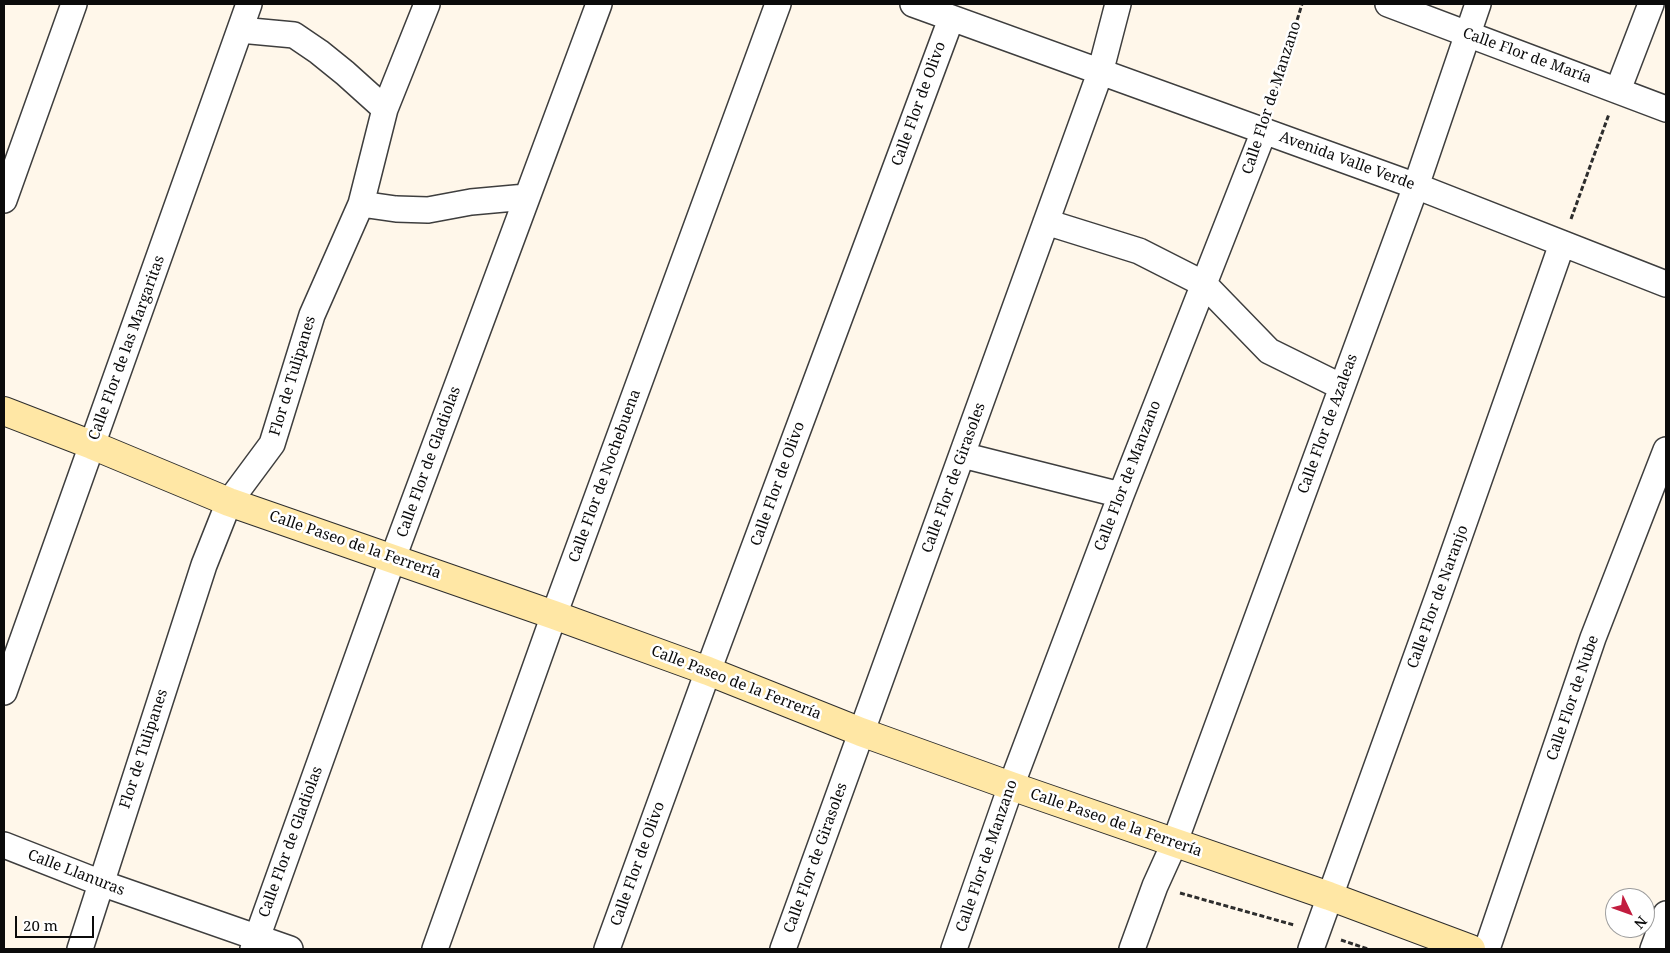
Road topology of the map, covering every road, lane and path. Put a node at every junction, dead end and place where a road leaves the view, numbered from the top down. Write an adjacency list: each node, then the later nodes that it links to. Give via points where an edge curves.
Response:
1 (74, 4): 22 (street)
2 (249, 4): 13 (street, Calle Flor de las Margaritas)
3 (427, 4): 17 (street, Flor de Tulipanes)
4 (599, 4): 21 (street, Calle Flor de Gladiolas)
5 (778, 4): 36 (street, Calle Flor de Nochebuena)
6 (913, 4): 12 (street, Avenida Valle Verde)
7 (1118, 4): 15 (street, Calle Flor de Girasoles)
8 (1302, 4): 19 (path, Calle Flor de Manzano)
9 (1388, 4): 14 (street, Calle Flor de María)
10 (1478, 4): 14 (street, Calle Flor de Azaleas)
11 (1651, 4): 16 (street)
12 (951, 19): 15 (street, Avenida Valle Verde); 37 (street, Calle Flor de Olivo)
13 (240, 30): 17 (street, via 294,35 320,52); 30 (street, Calle Flor de las Margaritas)
14 (1468, 34): 16 (street, Calle Flor de María); 20 (street, Calle Flor de Azaleas)
15 (1100, 73): 19 (street, Avenida Valle Verde); 24 (street, Calle Flor de Girasoles)
16 (1618, 90): 18 (street, Calle Flor de María); 25 (path)
17 (385, 109): 23 (street, Flor de Tulipanes)
18 (1666, 109)
19 (1264, 131): 20 (street, Avenida Valle Verde); 26 (street, Calle Flor de Manzano)
20 (1416, 186): 25 (street, Avenida Valle Verde); 28 (street, Calle Flor de Azaleas)
21 (526, 197): 23 (street, via 428,210); 35 (street, Calle Flor de Gladiolas)
22 (4, 200)
23 (361, 204): 34 (street, Flor de Tulipanes, via 312,315 272,444)
24 (1046, 222): 26 (street, via 1139,251); 32 (street, Calle Flor de Girasoles)
25 (1562, 244): 27 (street, Avenida Valle Verde); 45 (street, Calle Flor de Naranjo)
26 (1204, 284): 28 (street, via 1269,351); 33 (street, Calle Flor de Manzano)
27 (1666, 284)
28 (1342, 387): 41 (street, Calle Flor de Azaleas)
29 (4, 411): 30 (street, Calle Paseo de la Ferrería)
30 (92, 445): 34 (street, Calle Paseo de la Ferrería); 38 (street, Calle Flor de las Margaritas)
31 (1666, 450): 58 (street, Calle Flor de Nube, via 1593,638)
32 (962, 455): 33 (street); 39 (street, Calle Flor de Girasoles)
33 (1121, 495): 40 (street, Calle Flor de Manzano)
34 (229, 502): 35 (street, Calle Paseo de la Ferrería); 43 (street, Flor de Tulipanes, via 204,565)
35 (393, 558): 36 (street, Calle Paseo de la Ferrería); 48 (street, Calle Flor de Gladiolas)
36 (554, 615): 37 (street, Calle Paseo de la Ferrería); 51 (street, Calle Flor de Nochebuena)
37 (708, 671): 39 (street, Calle Paseo de la Ferrería); 52 (street, Calle Flor de Olivo)
38 (4, 692)
39 (861, 732): 40 (street, Calle Paseo de la Ferrería); 53 (street, Calle Flor de Girasoles)
40 (1011, 786): 41 (street, Calle Paseo de la Ferrería); 54 (street, Calle Flor de Manzano)
41 (1174, 844): 44 (street, Calle Flor de Azaleas); 45 (street, Calle Paseo de la Ferrería)
42 (4, 845): 43 (street, Calle Llanuras)
43 (101, 883): 48 (street, Calle Llanuras); 49 (street, Flor de Tulipanes)
44 (1155, 886): 47 (path); 55 (street, Calle Flor de Azaleas)
45 (1330, 896): 47 (street, Calle Flor de Naranjo); 57 (street, Calle Paseo de la Ferrería)
46 (1666, 914): 59 (street)
47 (1315, 940): 56 (path)
48 (255, 944): 50 (street, Calle Llanuras)
49 (80, 949)
50 (290, 949)
51 (435, 949)
52 (607, 949)
53 (783, 949)
54 (954, 949)
55 (1132, 949)
56 (1368, 949)
57 (1471, 949)
58 (1487, 949)
59 (1653, 949)

